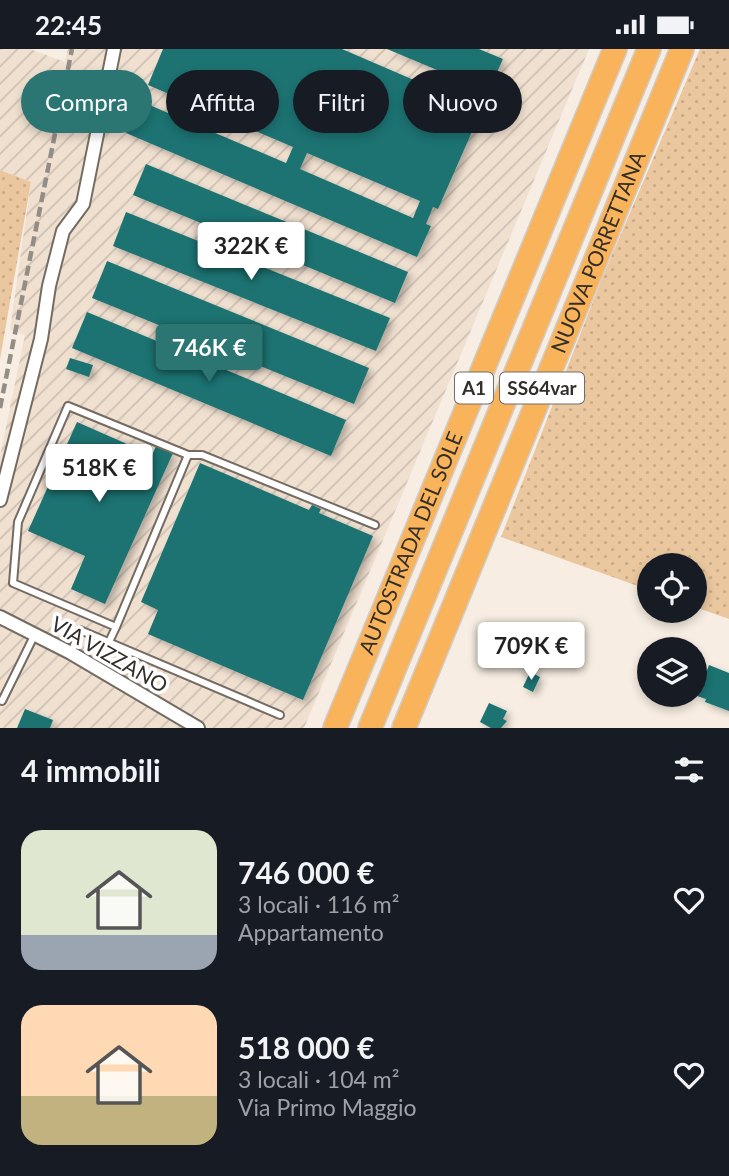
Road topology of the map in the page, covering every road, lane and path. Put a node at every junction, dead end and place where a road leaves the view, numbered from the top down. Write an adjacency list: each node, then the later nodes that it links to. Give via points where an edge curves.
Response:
1 (114, 49): 6 (street, via 83,204 63,231)
2 (615, 49): 16 (highway, AUTOSTRADA DEL SOLE / A1)
3 (649, 49): 17 (highway, AUTOSTRADA DEL SOLE / A1)
4 (682, 49): 18 (highway, NUOVA PORRETTANA / SS64var)
5 (188, 455): 7 (lane, via 202,455); 9 (lane); 9 (lane, via 68,406 18,522 13,583)
6 (0, 500)
7 (374, 525)
8 (0, 617): 10 (street, VIA VIZZANO)
9 (116, 627): 11 (lane)
10 (35, 634): 12 (street, VIA VIZZANO); 13 (lane)
11 (109, 642): 12 (lane, via 80,630); 14 (lane)
12 (71, 653): 15 (street, VIA VIZZANO)
13 (2, 701)
14 (280, 715)
15 (198, 728)
16 (335, 728)
17 (370, 728)
18 (404, 728)

